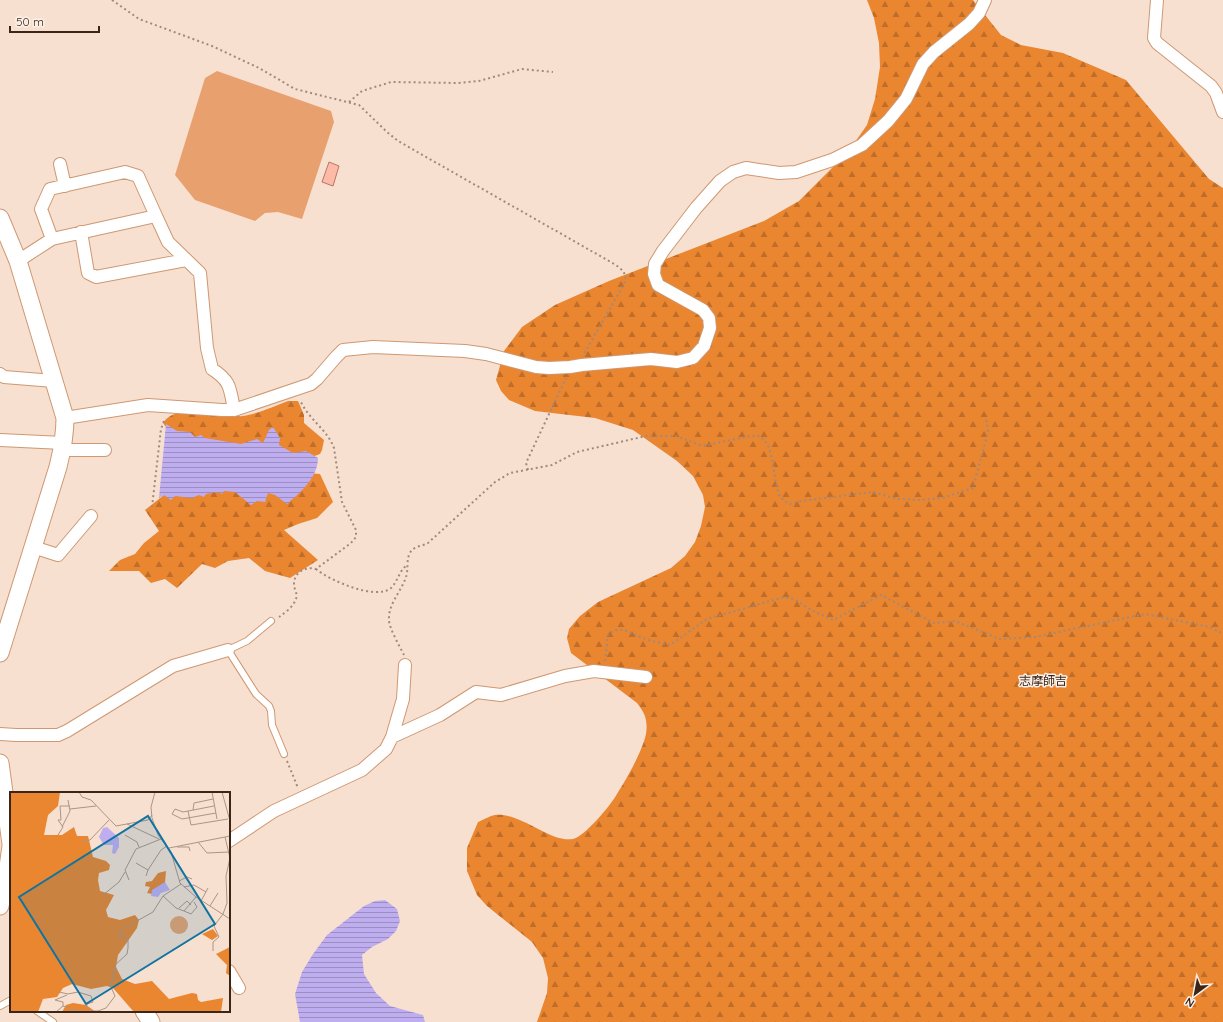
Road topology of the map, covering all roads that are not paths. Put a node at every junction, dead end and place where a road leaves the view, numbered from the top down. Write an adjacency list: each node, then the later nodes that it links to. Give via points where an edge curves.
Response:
1 (985, 0): 14 (street, via 980,13 923,64 906,99 888,121 862,145 832,160 796,172 779,173 746,168 733,172 720,181 696,208 663,251 655,264 654,274 658,285 703,310 709,318 710,328 704,346 693,358 677,362 651,359 549,368 465,351 372,347 343,350 311,384)
2 (1157, 0): 3 (street, via 1154,38 1211,86)
3 (1223, 112)
4 (60, 164): 5 (street)
5 (65, 186): 6 (street, via 125,172 138,176); 9 (street, via 50,189 41,209)
6 (156, 216): 8 (street); 10 (street, via 168,242)
7 (0, 218): 11 (street)
8 (81, 232): 9 (street); 10 (street, via 88,273 96,277)
9 (52, 239): 11 (street)
10 (186, 260): 14 (street, via 200,273 207,348 212,369 229,385)
11 (18, 261): 13 (street)
12 (0, 374): 13 (street, via 4,377)
13 (54, 381): 15 (street)
14 (234, 410): 15 (street, via 148,405)
15 (65, 418): 17 (street)
16 (0, 440): 17 (street)
17 (63, 447): 18 (street); 20 (street)
18 (105, 450)
19 (91, 516): 20 (street, via 58,555)
20 (33, 547): 23 (street)
21 (271, 622): 22 (lane, via 247,641)
22 (228, 650): 26 (street, via 173,666 58,735); 28 (lane, via 256,694 269,706 272,725)
23 (0, 653)
24 (405, 665): 27 (street, via 403,698)
25 (646, 677): 27 (street, via 594,671 565,676 501,695 476,692 440,715)
26 (0, 734)
27 (392, 737): 32 (street, via 386,749 362,770 274,811)
28 (284, 754)
29 (0, 763): 30 (street)
30 (9, 812): 31 (street)
31 (10, 828)
32 (230, 840)
33 (10, 852): 34 (street)
34 (0, 906)
35 (230, 973): 36 (street)
36 (239, 988)
37 (10, 1001): 38 (lane)
38 (0, 1006)
39 (39, 1012): 41 (lane)
40 (145, 1012): 42 (street)
41 (53, 1022)
42 (151, 1022)

